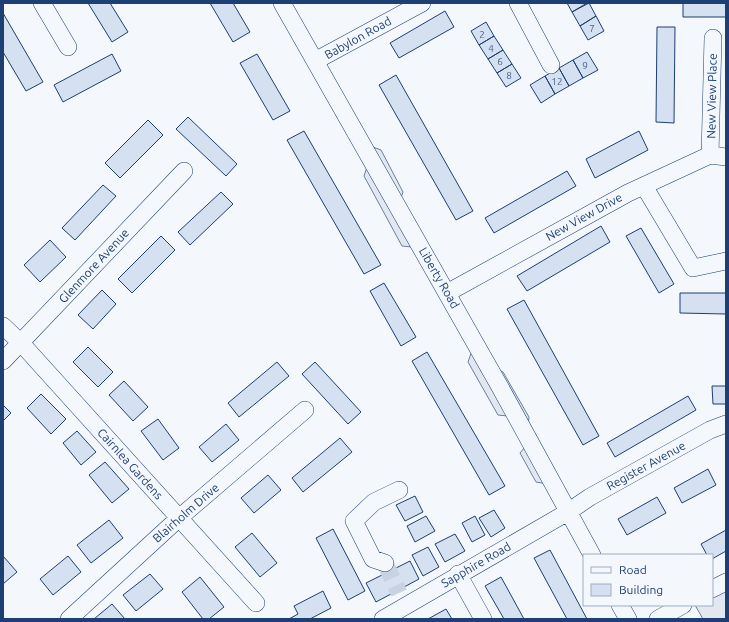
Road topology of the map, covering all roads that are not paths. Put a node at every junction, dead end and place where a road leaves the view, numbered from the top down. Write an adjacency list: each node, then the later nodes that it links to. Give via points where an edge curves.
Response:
1 (42, 3): 6 (street)
2 (282, 3): 7 (street, Liberty Road)
3 (422, 3): 7 (street, Babylon Road)
4 (518, 3): 8 (street)
5 (713, 38): 9 (street, New View Place)
6 (68, 47)
7 (315, 61): 13 (street, Liberty Road)
8 (551, 65)
9 (718, 156): 11 (street, New View Drive)
10 (184, 171): 15 (street, Glenmore Avenue)
11 (644, 186): 12 (street, via 693,268); 13 (street, New View Drive)
12 (726, 262)
13 (447, 293): 20 (street, Liberty Road)
14 (3, 326): 15 (street, Cairnlea Gardens)
15 (21, 343): 16 (street, Glenmore Avenue); 21 (street, Cairnlea Gardens)
16 (3, 361)
17 (305, 410): 21 (street, Blairholm Drive)
18 (726, 424): 20 (street, Register Avenue, via 696,437)
19 (399, 490): 23 (street, via 374,502 354,521 373,559)
20 (568, 512): 22 (street, Liberty Road); 24 (street, Sapphire Road)
21 (179, 518): 27 (street, Cairnlea Gardens); 30 (street, Blairholm Drive)
22 (591, 554)
23 (384, 563)
24 (458, 574): 31 (street, Sapphire Road, via 402,599); 32 (street)
25 (726, 582): 26 (street)
26 (713, 588)
27 (256, 603)
28 (621, 606): 33 (street)
29 (681, 606): 34 (street)
30 (69, 619)
31 (384, 619)
32 (483, 619)
33 (628, 619)
34 (658, 619)

